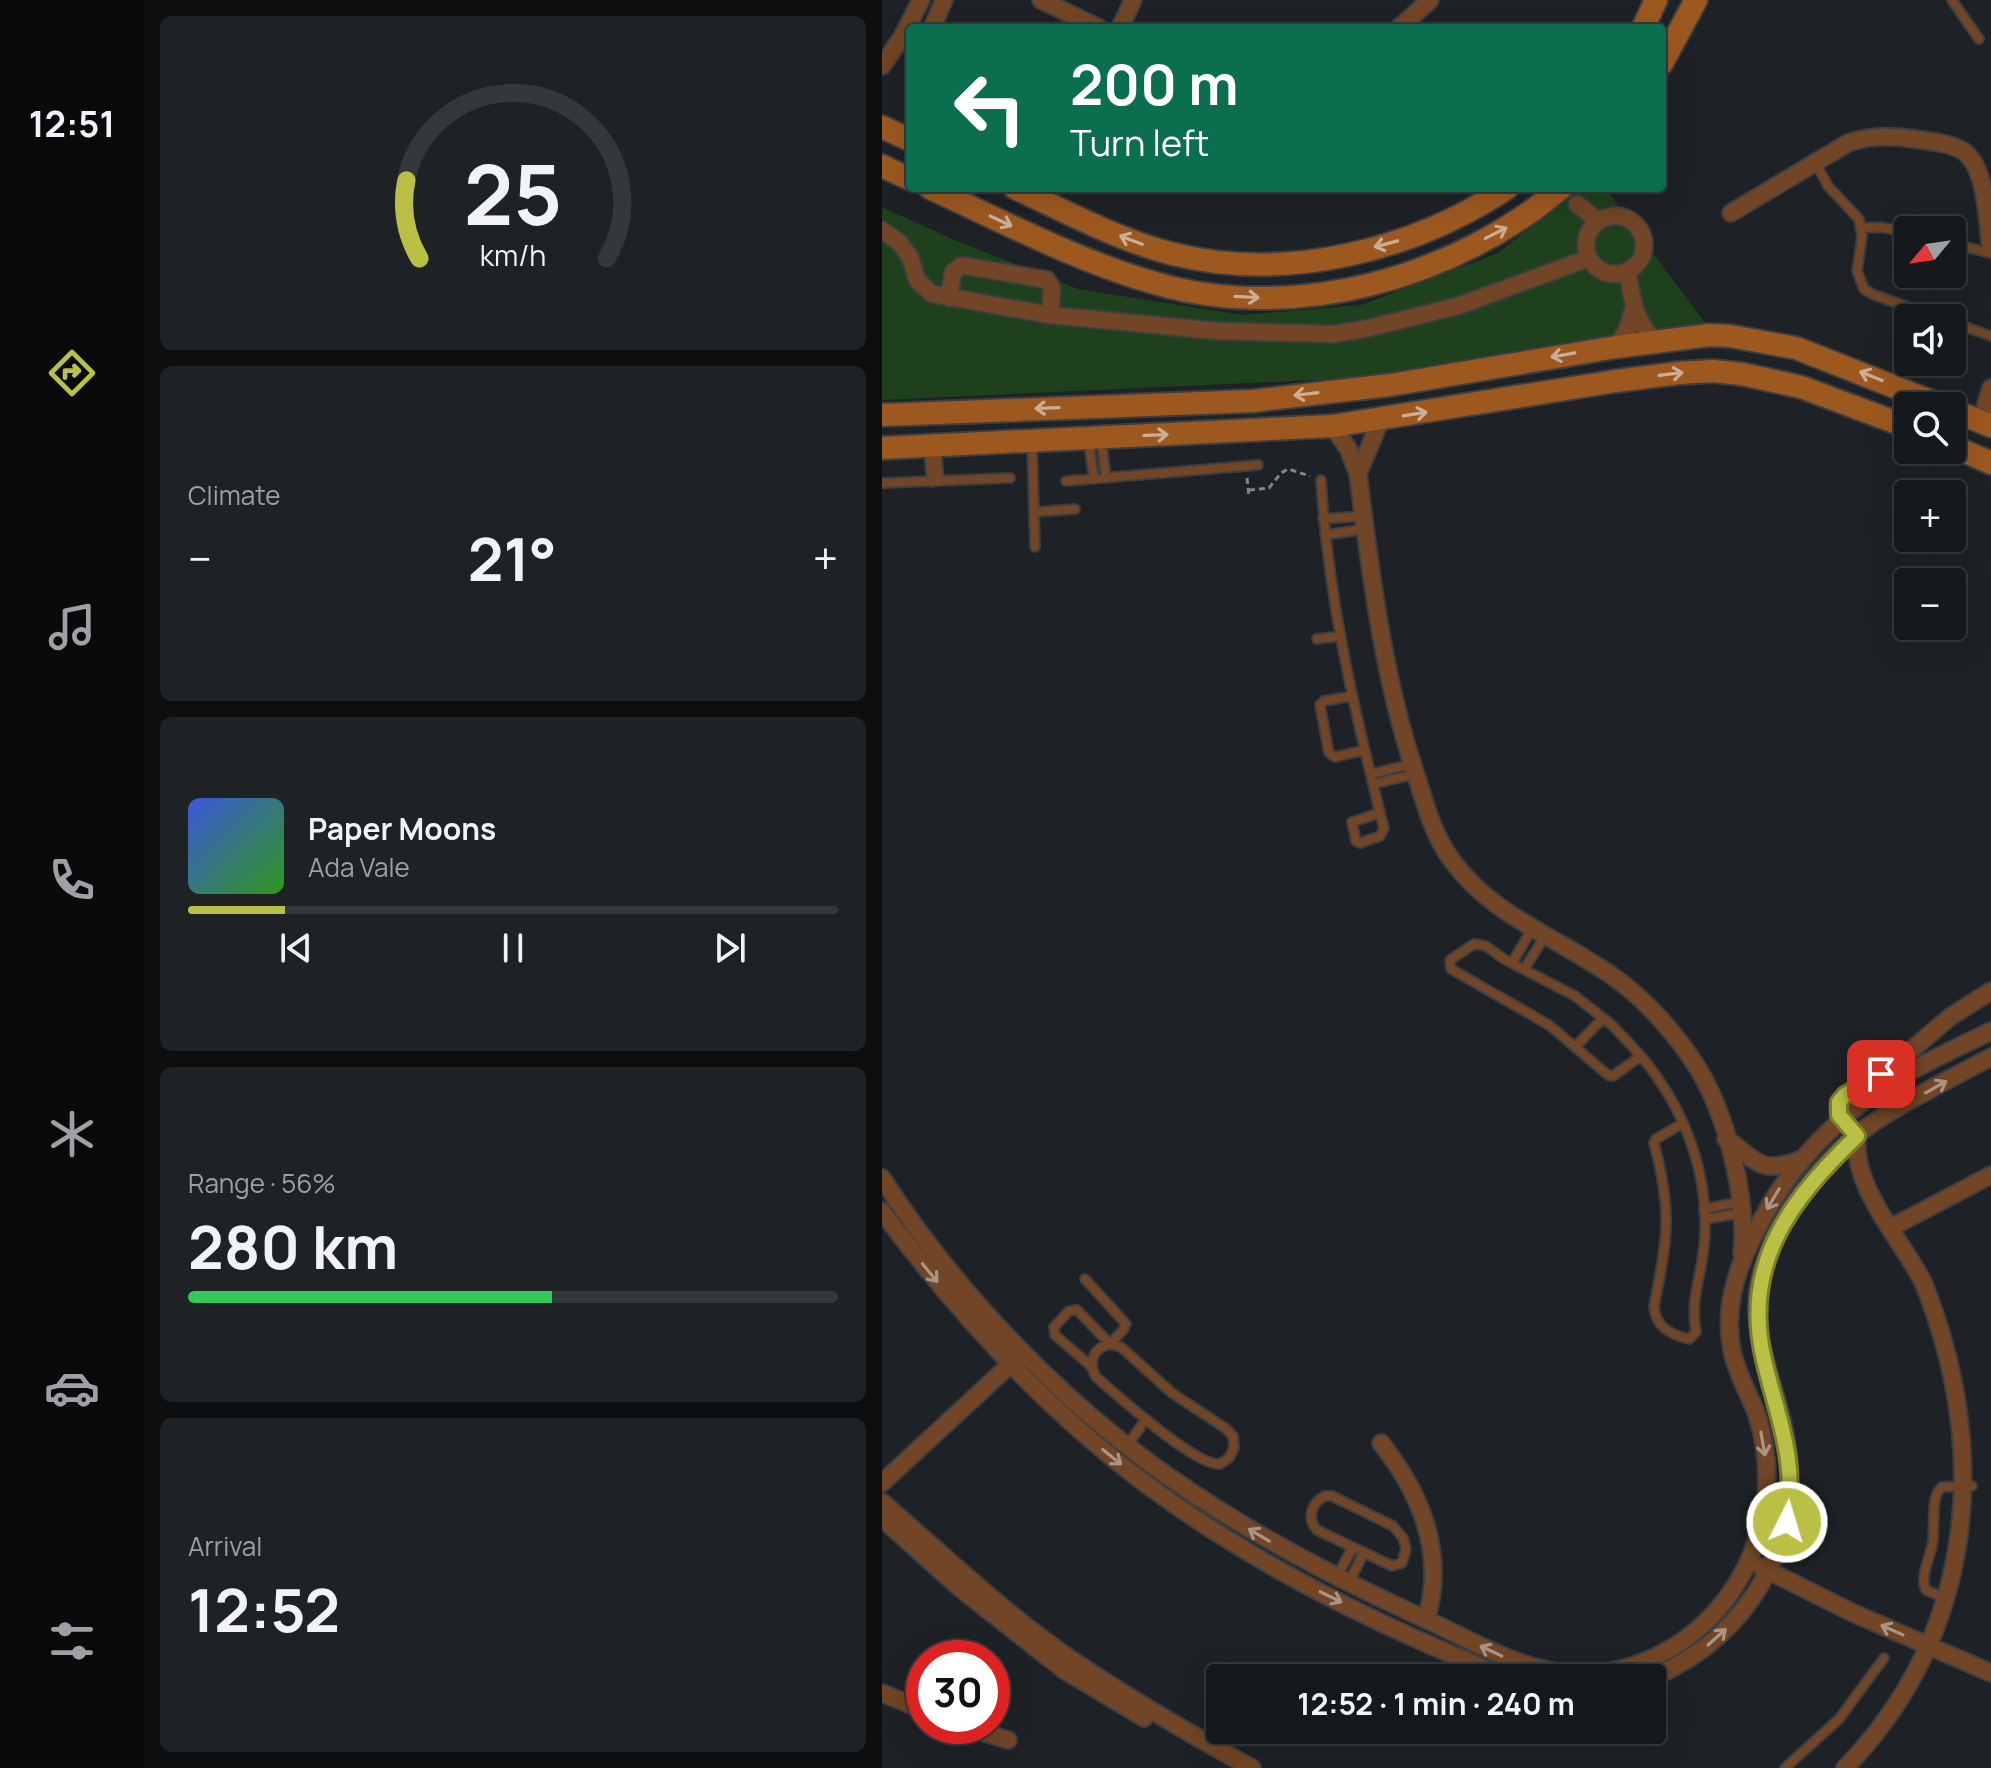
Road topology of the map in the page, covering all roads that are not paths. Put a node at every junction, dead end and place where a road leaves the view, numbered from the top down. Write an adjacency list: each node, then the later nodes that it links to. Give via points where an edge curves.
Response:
1 (921, 0): 9 (street)
2 (944, 0): 10 (street)
3 (1041, 0): 11 (street)
4 (1133, 0): 12 (street)
5 (1430, 0): 13 (street)
6 (1656, 0): 14 (street)
7 (1696, 0): 17 (street)
8 (1952, 0): 16 (lane)
9 (909, 24)
10 (934, 24)
11 (1091, 24)
12 (1122, 24)
13 (1403, 24)
14 (1645, 24)
15 (906, 29): 18 (street)
16 (1979, 39)
17 (1666, 56)
18 (882, 66)
19 (882, 127): 20 (street)
20 (906, 138)
21 (1815, 162): 28 (street); 30 (lane); 34 (street, via 1848,143 1881,136 1962,150 1980,173)
22 (882, 166): 23 (street)
23 (906, 177)
24 (939, 192): 27 (street, one-way to 27, via 1159,285 1274,298 1391,279 1448,258)
25 (1024, 192): 26 (street, one-way to 25, via 1391,244 1311,261 1257,265 1202,260 1147,246)
26 (1500, 192)
27 (1569, 196): 29 (street)
28 (1731, 213)
29 (1598, 221): 35 (street, via 1587,238); 36 (street, via 1627,217 1642,231 1645,250)
30 (1862, 228): 32 (lane); 38 (lane, via 1857,271 1864,289)
31 (882, 230): 37 (street, via 910,257 921,287)
32 (1894, 230)
33 (1966, 247): 34 (lane)
34 (1991, 251)
35 (1589, 258): 36 (street, via 1609,274); 40 (street, via 1458,306 1334,334 1217,331)
36 (1628, 272): 39 (street)
37 (949, 298): 40 (street); 40 (street, via 953,272 966,266 1047,280 1052,288)
38 (1900, 304)
39 (1633, 311): 43 (street); 44 (street)
40 (1050, 315)
41 (1966, 327): 42 (lane)
42 (1991, 336)
43 (1655, 341): 44 (street); 46 (street, one-way to 43, via 1796,348 1730,336)
44 (1616, 347): 47 (street, one-way to 47, via 1390,385 1253,401)
45 (1991, 388): 51 (street)
46 (1908, 392)
47 (882, 415)
48 (1966, 416): 51 (street)
49 (1381, 419): 50 (street, one-way to 50, via 1712,371 1801,387); 52 (street); 60 (street)
50 (1894, 422)
51 (1986, 424)
52 (1332, 426): 53 (street, one-way to 52); 60 (street)
53 (1094, 437): 54 (street); 62 (lane); 63 (lane)
54 (1032, 440): 55 (street); 69 (lane)
55 (932, 446): 56 (street); 65 (lane)
56 (882, 448)
57 (1966, 452): 58 (street)
58 (1991, 463)
59 (1258, 465): 62 (lane)
60 (1358, 474): 71 (street)
61 (1010, 478): 65 (lane)
62 (1106, 478): 63 (lane)
63 (1094, 479): 66 (lane)
64 (1321, 480): 70 (lane)
65 (936, 481): 67 (lane)
66 (1066, 481)
67 (882, 483)
68 (1075, 509): 69 (lane)
69 (1035, 512): 73 (lane)
70 (1323, 519): 71 (lane); 72 (lane)
71 (1364, 523): 72 (lane); 78 (street, via 1384,659)
72 (1325, 535): 74 (lane)
73 (1035, 547)
74 (1339, 636): 75 (lane); 76 (lane)
75 (1317, 639)
76 (1352, 696): 77 (lane); 77 (lane, via 1320,705 1328,749 1335,757)
77 (1365, 750): 79 (lane)
78 (1414, 769): 79 (lane); 80 (lane); 82 (street, via 1449,857 1474,889)
79 (1371, 774): 80 (lane)
80 (1373, 784): 81 (lane)
81 (1380, 813)
82 (1539, 932): 83 (lane); 84 (lane); 94 (street, via 1617,980 1661,1021 1697,1067)
83 (1512, 963): 84 (lane); 88 (lane, via 1478,944 1449,963)
84 (1525, 968): 86 (lane)
85 (1991, 991): 91 (street, via 1845,1095 1838,1106)
86 (1603, 1018): 88 (lane); 89 (lane)
87 (1991, 1031): 91 (street, via 1885,1086)
88 (1576, 1046): 89 (lane, via 1610,1076)
89 (1641, 1056): 92 (lane)
90 (1991, 1057): 93 (street, one-way to 90)
91 (1843, 1119): 93 (street); 95 (street)
92 (1683, 1123): 102 (lane, via 1698,1165); 102 (lane, via 1654,1143 1666,1193 1667,1230 1654,1314 1668,1332 1689,1339 1696,1332 1693,1304)
93 (1857, 1136): 96 (street); 99 (street, via 1857,1161)
94 (1726, 1139): 95 (street, via 1761,1164 1777,1167); 100 (street)
95 (1801, 1159): 104 (street, one-way to 104, via 1774,1196)
96 (1831, 1161): 99 (street); 120 (street, via 1783,1225 1759,1289 1761,1343 1785,1432 1790,1473 1787,1522)
97 (1991, 1175): 103 (street)
98 (882, 1178): 107 (street, via 958,1280)
99 (1865, 1185): 103 (street)
100 (1741, 1208): 102 (lane); 104 (street)
101 (882, 1211): 108 (street, one-way to 108)
102 (1705, 1214)
103 (1890, 1228): 114 (street, via 1946,1331 1962,1384)
104 (1740, 1266): 119 (street, one-way to 119, via 1731,1302 1731,1347 1758,1420 1767,1472 1764,1515)
105 (1085, 1279): 106 (lane, via 1125,1320 1125,1328)
106 (1110, 1344): 109 (lane, via 1095,1352); 109 (lane, via 1077,1310 1056,1324 1055,1335); 110 (lane, via 1121,1347 1172,1393 1225,1428 1233,1436 1233,1454 1220,1464 1208,1464)
107 (1023, 1352): 108 (street); 112 (street)
108 (1011, 1364): 113 (street); 126 (street, one-way to 126, via 1113,1458 1212,1530 1330,1597)
109 (1092, 1367): 110 (lane, via 1096,1377)
110 (1146, 1419): 112 (lane)
111 (1381, 1443): 123 (street, via 1406,1479 1430,1533 1434,1581)
112 (1127, 1446): 121 (street, one-way to 112, via 1224,1514)
113 (882, 1483)
114 (1972, 1486): 122 (street, via 1964,1550); 122 (lane, via 1942,1487 1936,1494 1923,1585)
115 (882, 1502): 132 (street, via 1068,1657)
116 (882, 1518): 131 (street, via 1064,1670)
117 (1353, 1547): 118 (lane); 118 (lane, via 1313,1526 1311,1513 1321,1497 1332,1496 1393,1526 1406,1549 1396,1566); 121 (lane)
118 (1364, 1552): 121 (lane)
119 (1749, 1561): 120 (street); 123 (street, one-way to 123, via 1724,1603 1695,1632 1659,1655 1619,1670 1582,1674 1529,1666)
120 (1768, 1571): 124 (street, one-way to 120); 127 (street, one-way to 120, via 1715,1639)
121 (1342, 1581): 123 (street)
122 (1950, 1600): 124 (street)
123 (1426, 1620)
124 (1931, 1647): 128 (street); 134 (street, via 1901,1701)
125 (1884, 1658): 133 (lane, via 1839,1719)
126 (1477, 1664)
127 (1666, 1671)
128 (1991, 1673)
129 (882, 1693): 130 (street)
130 (906, 1703)
131 (1229, 1768)
132 (1252, 1768)
133 (1785, 1768)
134 (1845, 1768)

